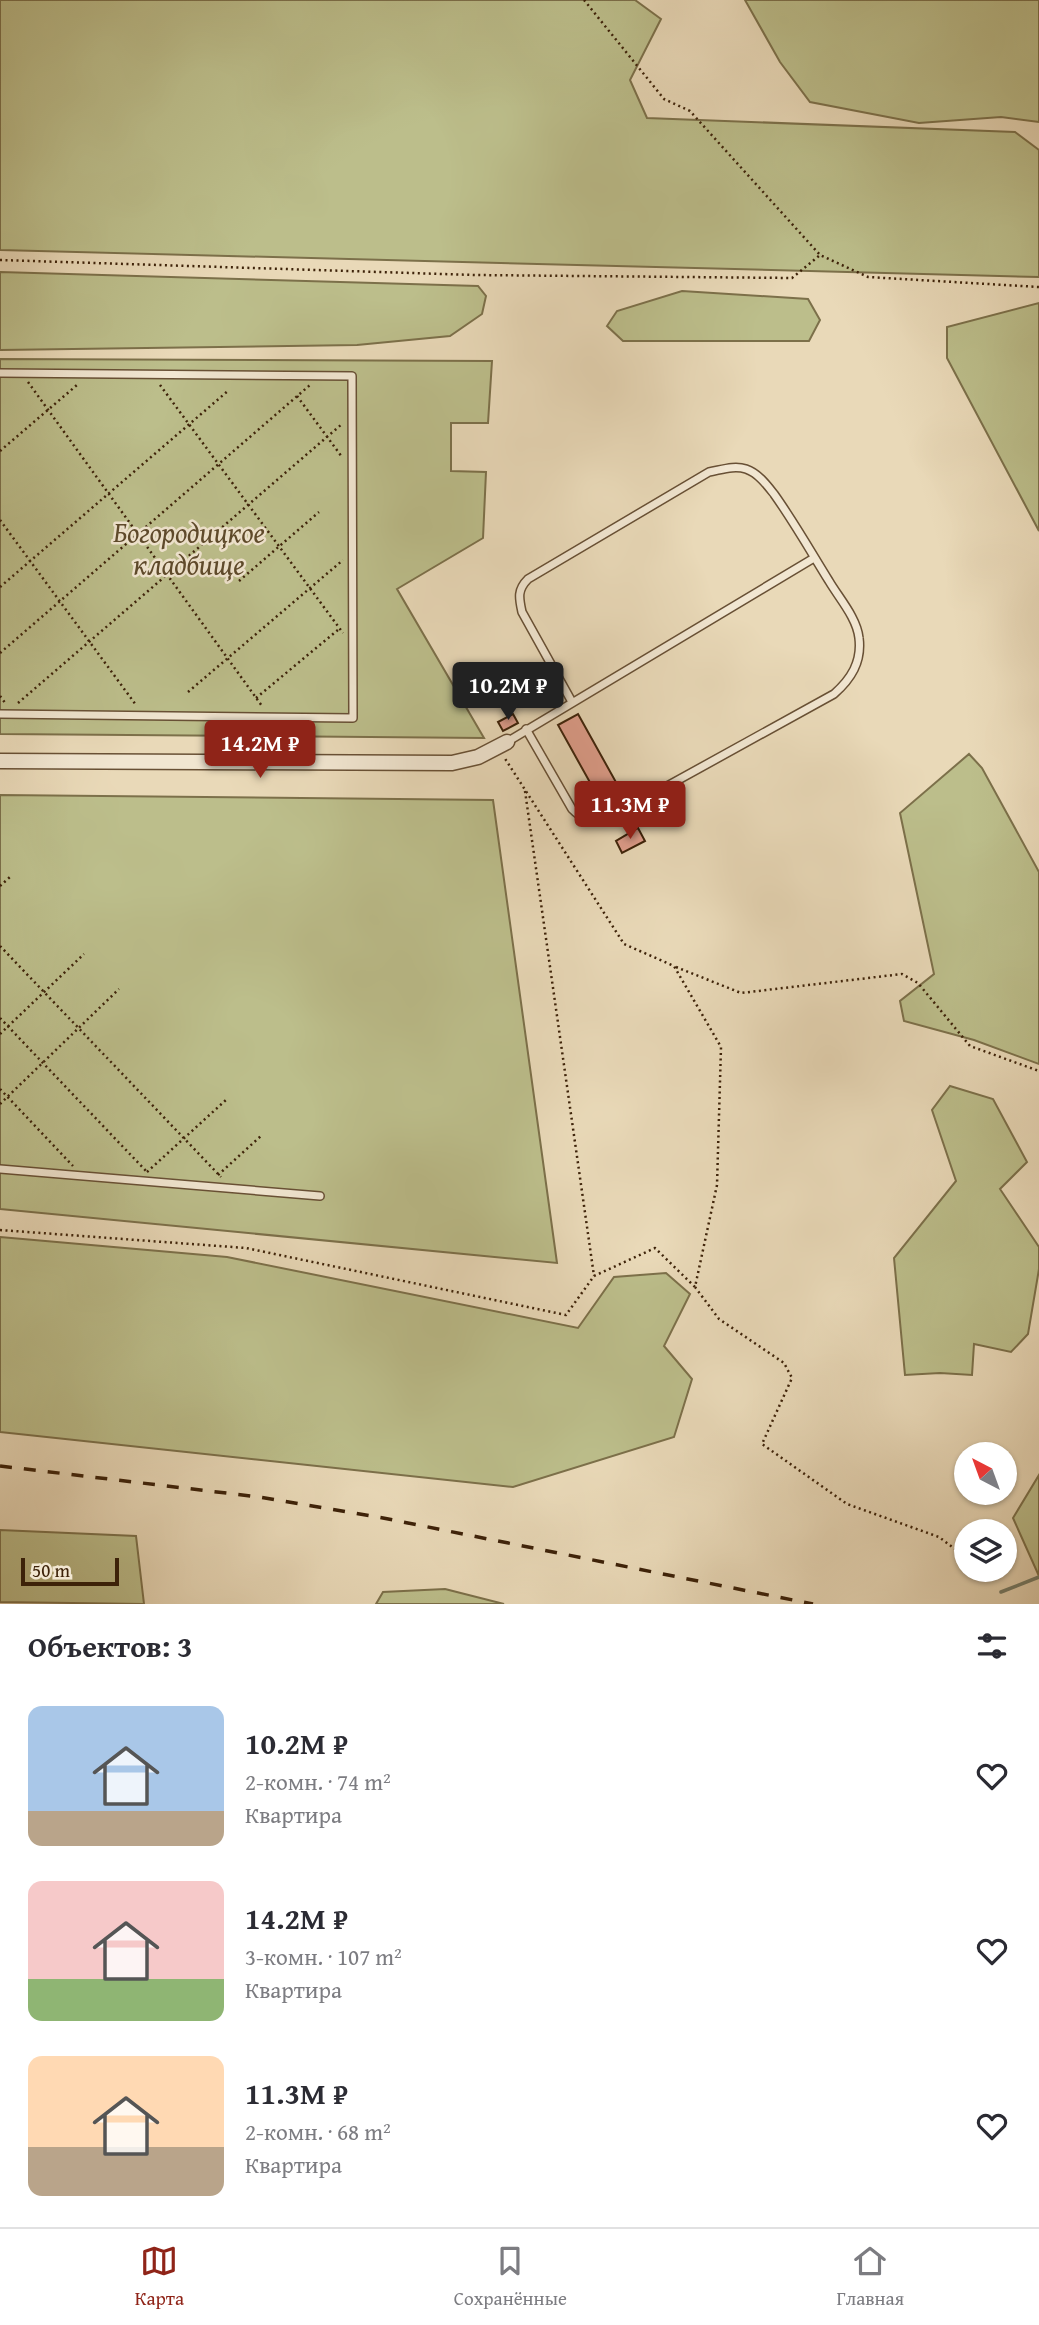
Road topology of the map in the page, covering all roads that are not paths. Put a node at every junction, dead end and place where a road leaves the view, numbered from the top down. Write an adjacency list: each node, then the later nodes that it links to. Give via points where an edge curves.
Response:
1 (0, 373): 4 (lane, via 352,376 352,718)
2 (814, 558): 3 (lane); 3 (lane, via 759,477 746,469 729,468 709,472 527,579 520,587 522,612); 5 (lane, via 859,636 855,669 834,694 602,822 581,818 572,809)
3 (572, 702): 5 (lane)
4 (3, 714)
5 (526, 729): 6 (lane)
6 (502, 744): 7 (street, via 478,757 452,763)
7 (0, 761)
8 (0, 1169): 9 (lane)
9 (320, 1196)

